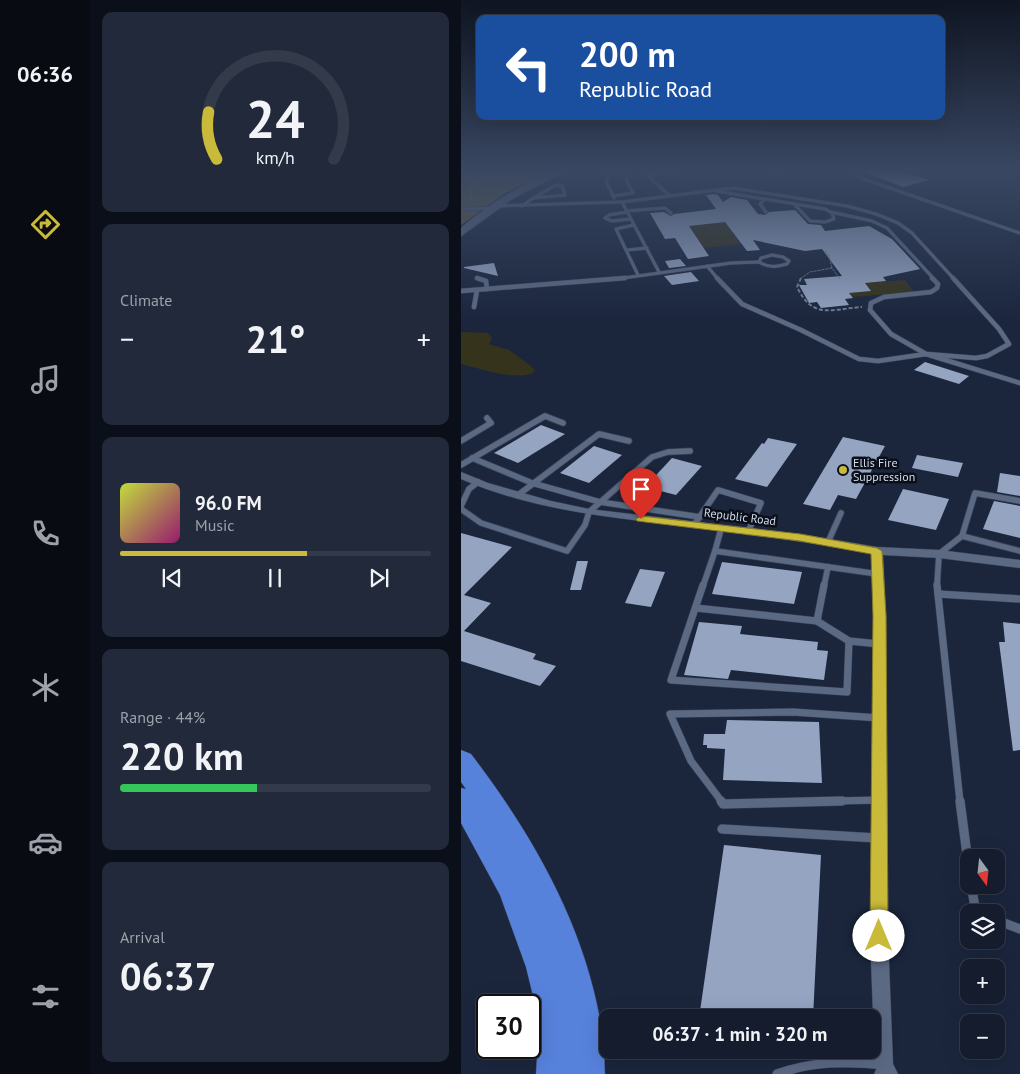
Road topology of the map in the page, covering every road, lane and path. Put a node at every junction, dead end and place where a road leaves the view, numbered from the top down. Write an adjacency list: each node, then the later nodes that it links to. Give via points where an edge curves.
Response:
1 (476, 221): 7 (main road)
2 (631, 221): 6 (lane)
3 (871, 221): 23 (lane, via 887,228 938,285 931,292 880,298)
4 (891, 221): 24 (lane, via 904,227 1009,342 1002,349 977,358)
5 (986, 221): 8 (lane)
6 (634, 225): 9 (lane); 10 (lane, via 616,229)
7 (461, 233)
8 (1020, 233)
9 (647, 248): 10 (lane); 15 (lane)
10 (627, 250): 16 (lane)
11 (825, 251): 14 (path)
12 (759, 262): 12 (lane, via 775,267 784,266 789,261 771,256 761,258); 13 (lane)
13 (707, 266): 15 (lane); 24 (lane, via 743,304 854,357 878,361)
14 (832, 268): 18 (path); 23 (path, via 813,271 798,281 797,287 808,306 823,310)
15 (659, 272): 16 (lane)
16 (638, 276): 19 (lane)
17 (477, 278): 19 (lane, via 486,282)
18 (839, 279)
19 (487, 289): 20 (lane)
20 (477, 290): 21 (lane); 22 (lane)
21 (461, 291)
22 (474, 307)
23 (869, 307): 24 (lane, via 891,334)
24 (926, 354): 25 (lane)
25 (1020, 383)
26 (487, 418): 28 (lane, via 491,423)
27 (563, 423): 31 (lane, via 545,416)
28 (461, 441)
29 (629, 441): 35 (lane, via 599,434)
30 (690, 451): 38 (lane, via 652,457)
31 (472, 458): 32 (lane); 35 (lane)
32 (461, 465)
33 (461, 474): 34 (street, Republic Road)
34 (478, 482): 36 (street, Republic Road); 39 (lane, via 469,489)
35 (532, 484): 36 (lane); 38 (lane)
36 (518, 495): 40 (street, Republic Road)
37 (1020, 501): 45 (lane, via 975,493)
38 (600, 502): 40 (lane); 42 (lane)
39 (461, 507): 40 (lane, via 481,523 567,551 585,525)
40 (589, 512): 42 (street, Republic Road)
41 (841, 513): 46 (lane)
42 (697, 521): 43 (street, Republic Road); 44 (lane, via 719,490 761,503)
43 (721, 529): 44 (street, Republic Road); 48 (lane)
44 (749, 532): 46 (street, Republic Road)
45 (962, 536): 47 (lane); 50 (lane)
46 (828, 542): 49 (street, Republic Road)
47 (1020, 550)
48 (715, 551): 52 (lane); 56 (lane)
49 (877, 551): 50 (street, Republic Road); 53 (street)
50 (939, 554): 51 (street, Republic Road); 54 (lane)
51 (1020, 564)
52 (828, 567): 53 (lane); 57 (lane)
53 (878, 574): 59 (street)
54 (938, 594): 55 (lane); 66 (lane, via 951,737)
55 (1020, 599)
56 (696, 608): 57 (lane); 58 (lane, via 671,680 847,692)
57 (817, 621): 58 (lane)
58 (849, 641): 59 (lane)
59 (879, 644): 60 (street)
60 (879, 718): 63 (street); 63 (lane, via 793,712 670,714 691,761 723,804)
61 (461, 761): 71 (highway, via 512,833 549,909 580,1006)
62 (461, 799): 70 (highway, via 504,871 546,980 557,1045)
63 (879, 800): 65 (street)
64 (722, 830): 65 (lane)
65 (879, 838): 69 (street)
66 (966, 849)
67 (1005, 923): 68 (lane)
68 (1020, 929)
69 (884, 1071): 72 (lane, via 845,1060 790,1068)
70 (554, 1074)
71 (587, 1074)
72 (777, 1074)

